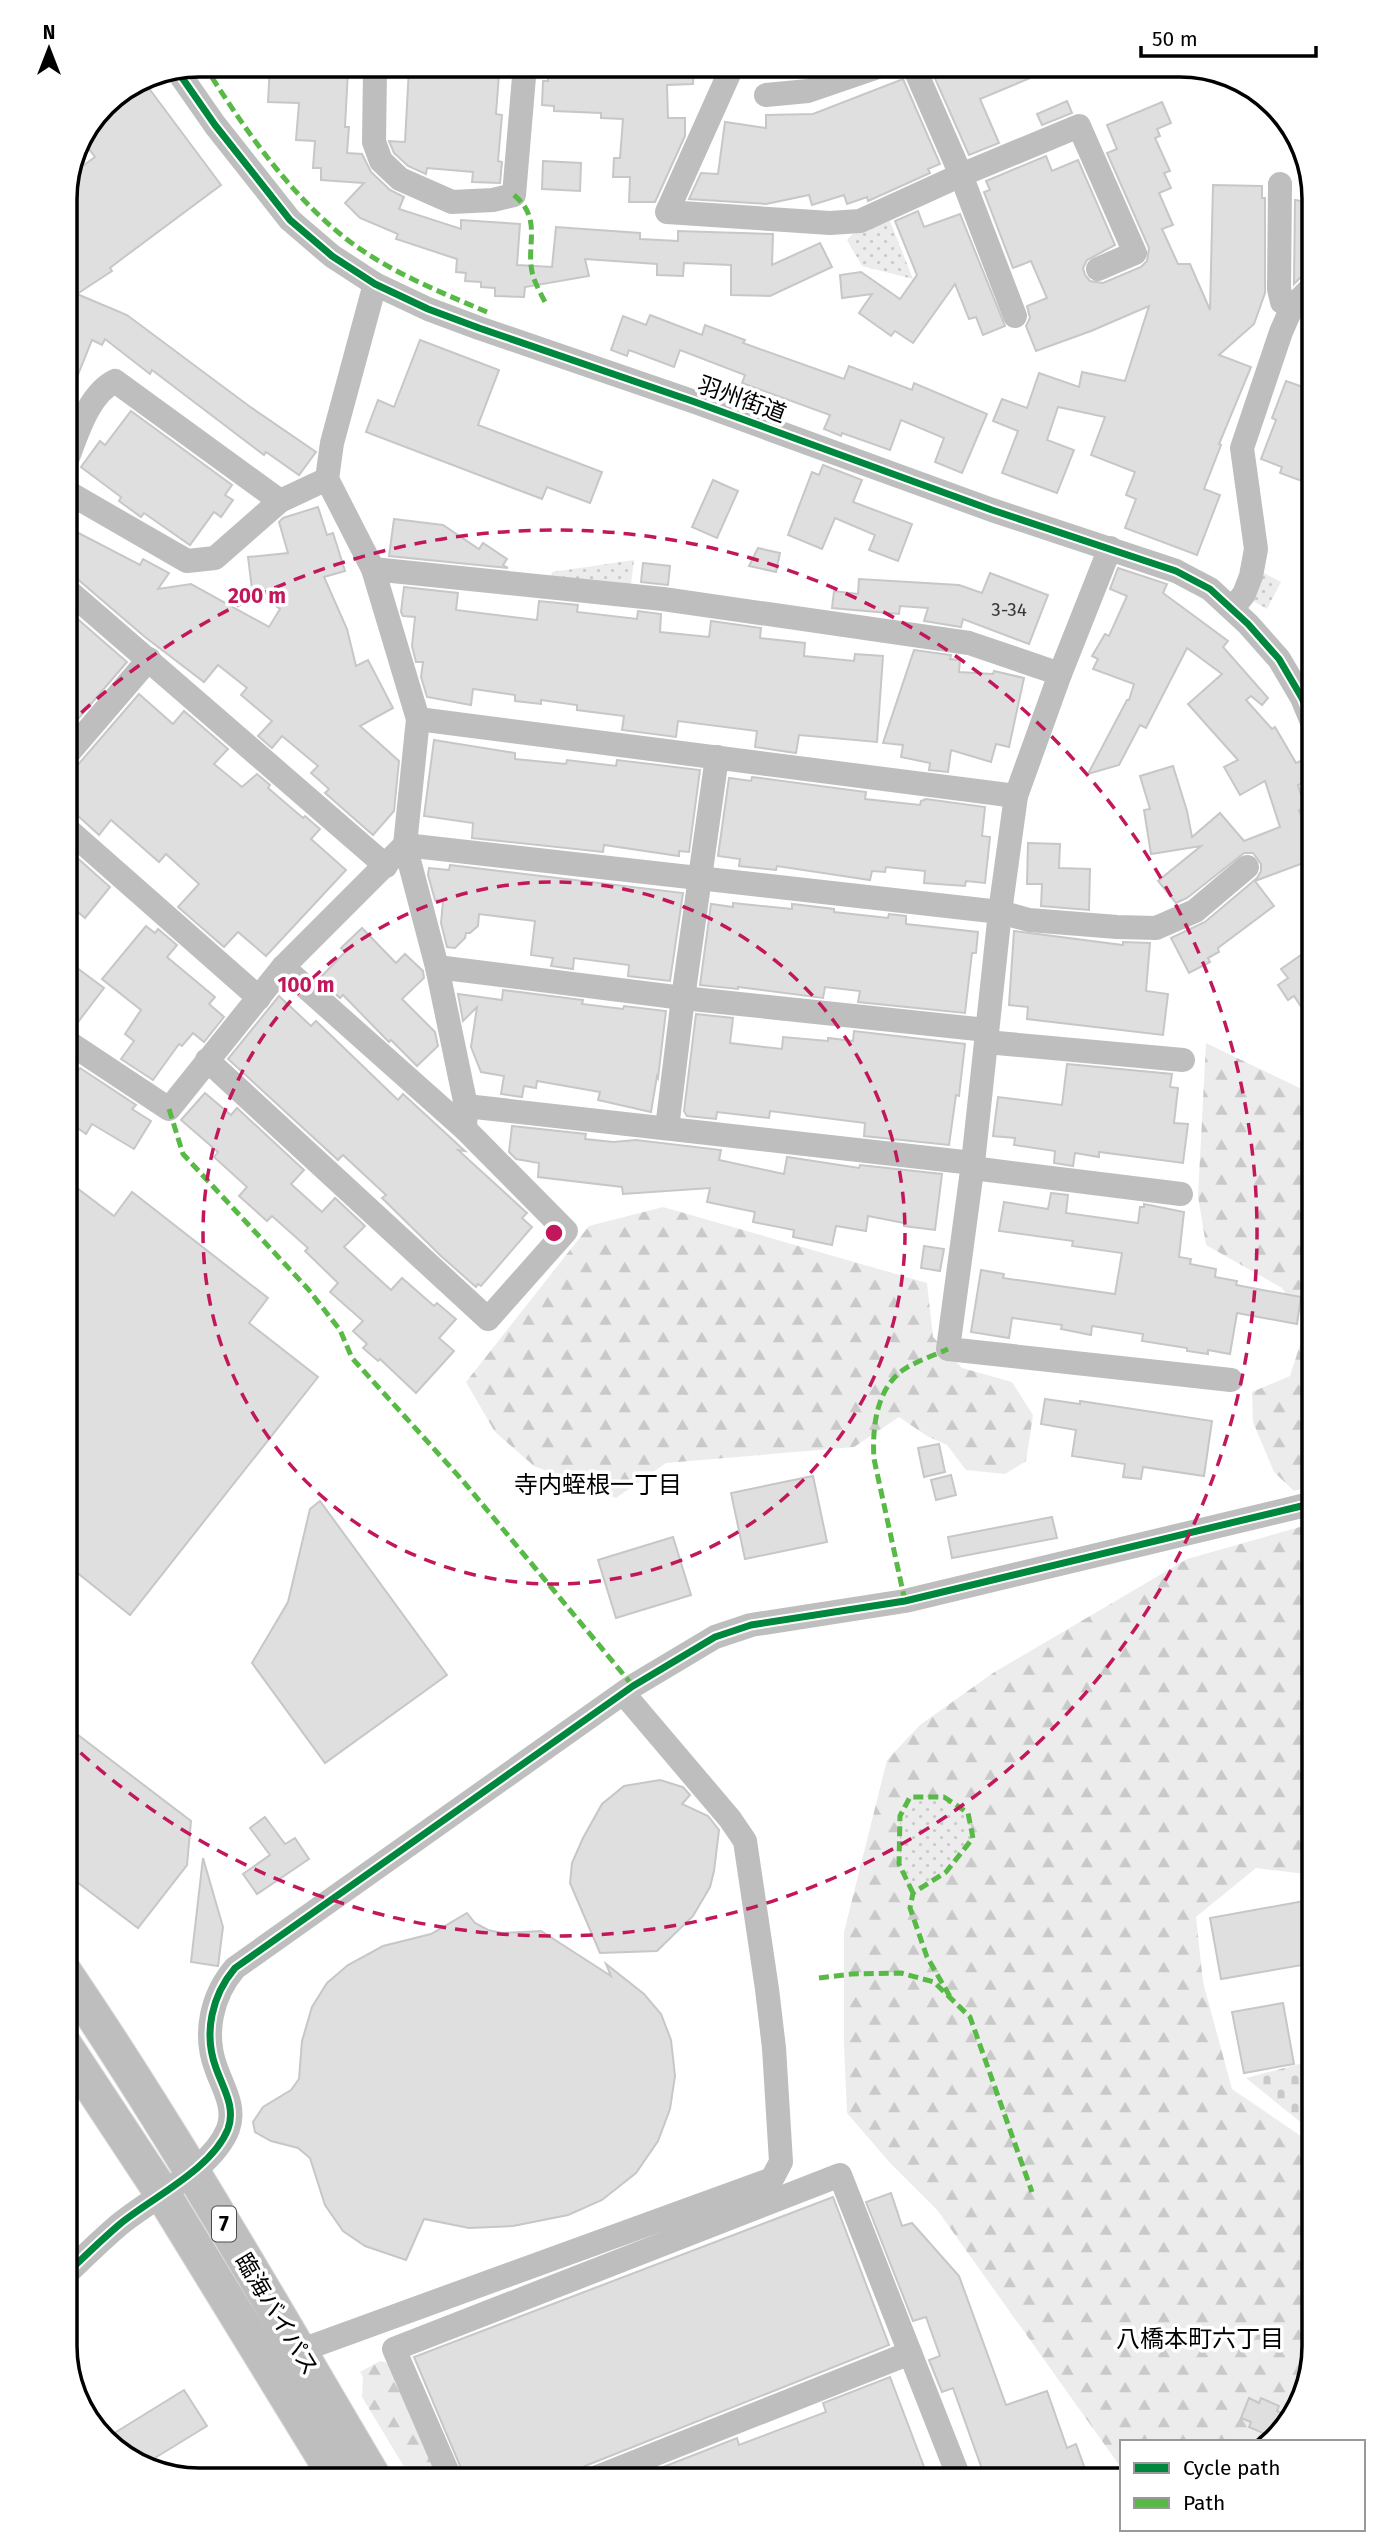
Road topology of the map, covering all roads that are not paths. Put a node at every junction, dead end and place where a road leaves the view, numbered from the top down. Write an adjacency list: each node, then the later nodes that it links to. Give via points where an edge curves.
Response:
1 (375, 77): 2 (street, via 374,142 381,161 400,179 452,202 514,195)
2 (524, 77)
3 (728, 77): 8 (street, via 667,212 860,221)
4 (849, 77): 7 (street, via 808,91)
5 (919, 77): 8 (street)
6 (183, 78): 11 (street, 羽州街道, via 290,220)
7 (766, 95)
8 (961, 175): 10 (street, via 1079,126 1135,253); 14 (street)
9 (1280, 184): 13 (street, via 1279,289 1282,302)
10 (1098, 269)
11 (375, 284): 16 (street, via 332,443); 19 (street, 羽州街道, via 479,328)
12 (1302, 297): 13 (street)
13 (1292, 307): 22 (street, via 1242,448 1256,549 1244,594)
14 (1015, 316)
15 (77, 410): 18 (street, via 116,381)
16 (327, 479): 18 (street); 20 (street)
17 (77, 497): 18 (street, via 187,561 215,558)
18 (280, 502)
19 (1110, 548): 22 (street, 羽州街道, via 1176,570); 24 (street)
20 (373, 569): 24 (street, via 663,599 969,643); 26 (street)
21 (77, 599): 23 (street)
22 (1233, 608): 25 (street, 羽州街道, via 1279,659)
23 (149, 659): 27 (street); 32 (street)
24 (1060, 674): 29 (street)
25 (1302, 698)
26 (418, 719): 28 (street); 31 (street)
27 (77, 743)
28 (718, 757): 29 (street); 34 (street)
29 (1016, 796): 35 (street)
30 (77, 838): 38 (street)
31 (405, 845): 32 (street); 34 (street); 37 (street)
32 (386, 866): 36 (street)
33 (1247, 867): 35 (street, via 1195,911 1156,928 1029,920)
34 (699, 880): 35 (street); 39 (street)
35 (1000, 912): 40 (street)
36 (283, 967): 38 (street); 44 (street)
37 (437, 967): 39 (street); 44 (street)
38 (259, 998): 42 (street)
39 (682, 998): 40 (street); 45 (street)
40 (987, 1036): 43 (street); 46 (street)
41 (77, 1048): 42 (street, via 169,1109)
42 (207, 1060): 44 (street, via 488,1319 566,1231)
43 (1183, 1060)
44 (465, 1118): 45 (street)
45 (667, 1128): 46 (street)
46 (972, 1166): 47 (street); 48 (street, via 947,1349)
47 (1181, 1194)
48 (1231, 1380)
49 (1302, 1506): 50 (street, via 905,1601 751,1625 715,1637)
50 (624, 1694): 53 (street, via 235,1968 223,1982 211,2019 213,2056 226,2090 229,2126 219,2147); 56 (street, via 745,1841 769,2001 781,2162 772,2179)
51 (77, 1991): 53 (highway, 臨海バイパス / 7)
52 (77, 2064): 54 (highway, 臨海バイパス / 7)
53 (192, 2171): 54 (street); 56 (highway, 臨海バイパス / 7)
54 (162, 2193): 55 (street); 58 (highway, 臨海バイパス / 7)
55 (77, 2264)
56 (299, 2351): 59 (highway, 臨海バイパス / 7)
57 (910, 2353): 60 (street, via 840,2175 394,2348); 61 (street); 62 (street)
58 (331, 2468)
59 (368, 2468)
60 (446, 2468)
61 (620, 2468)
62 (955, 2468)

